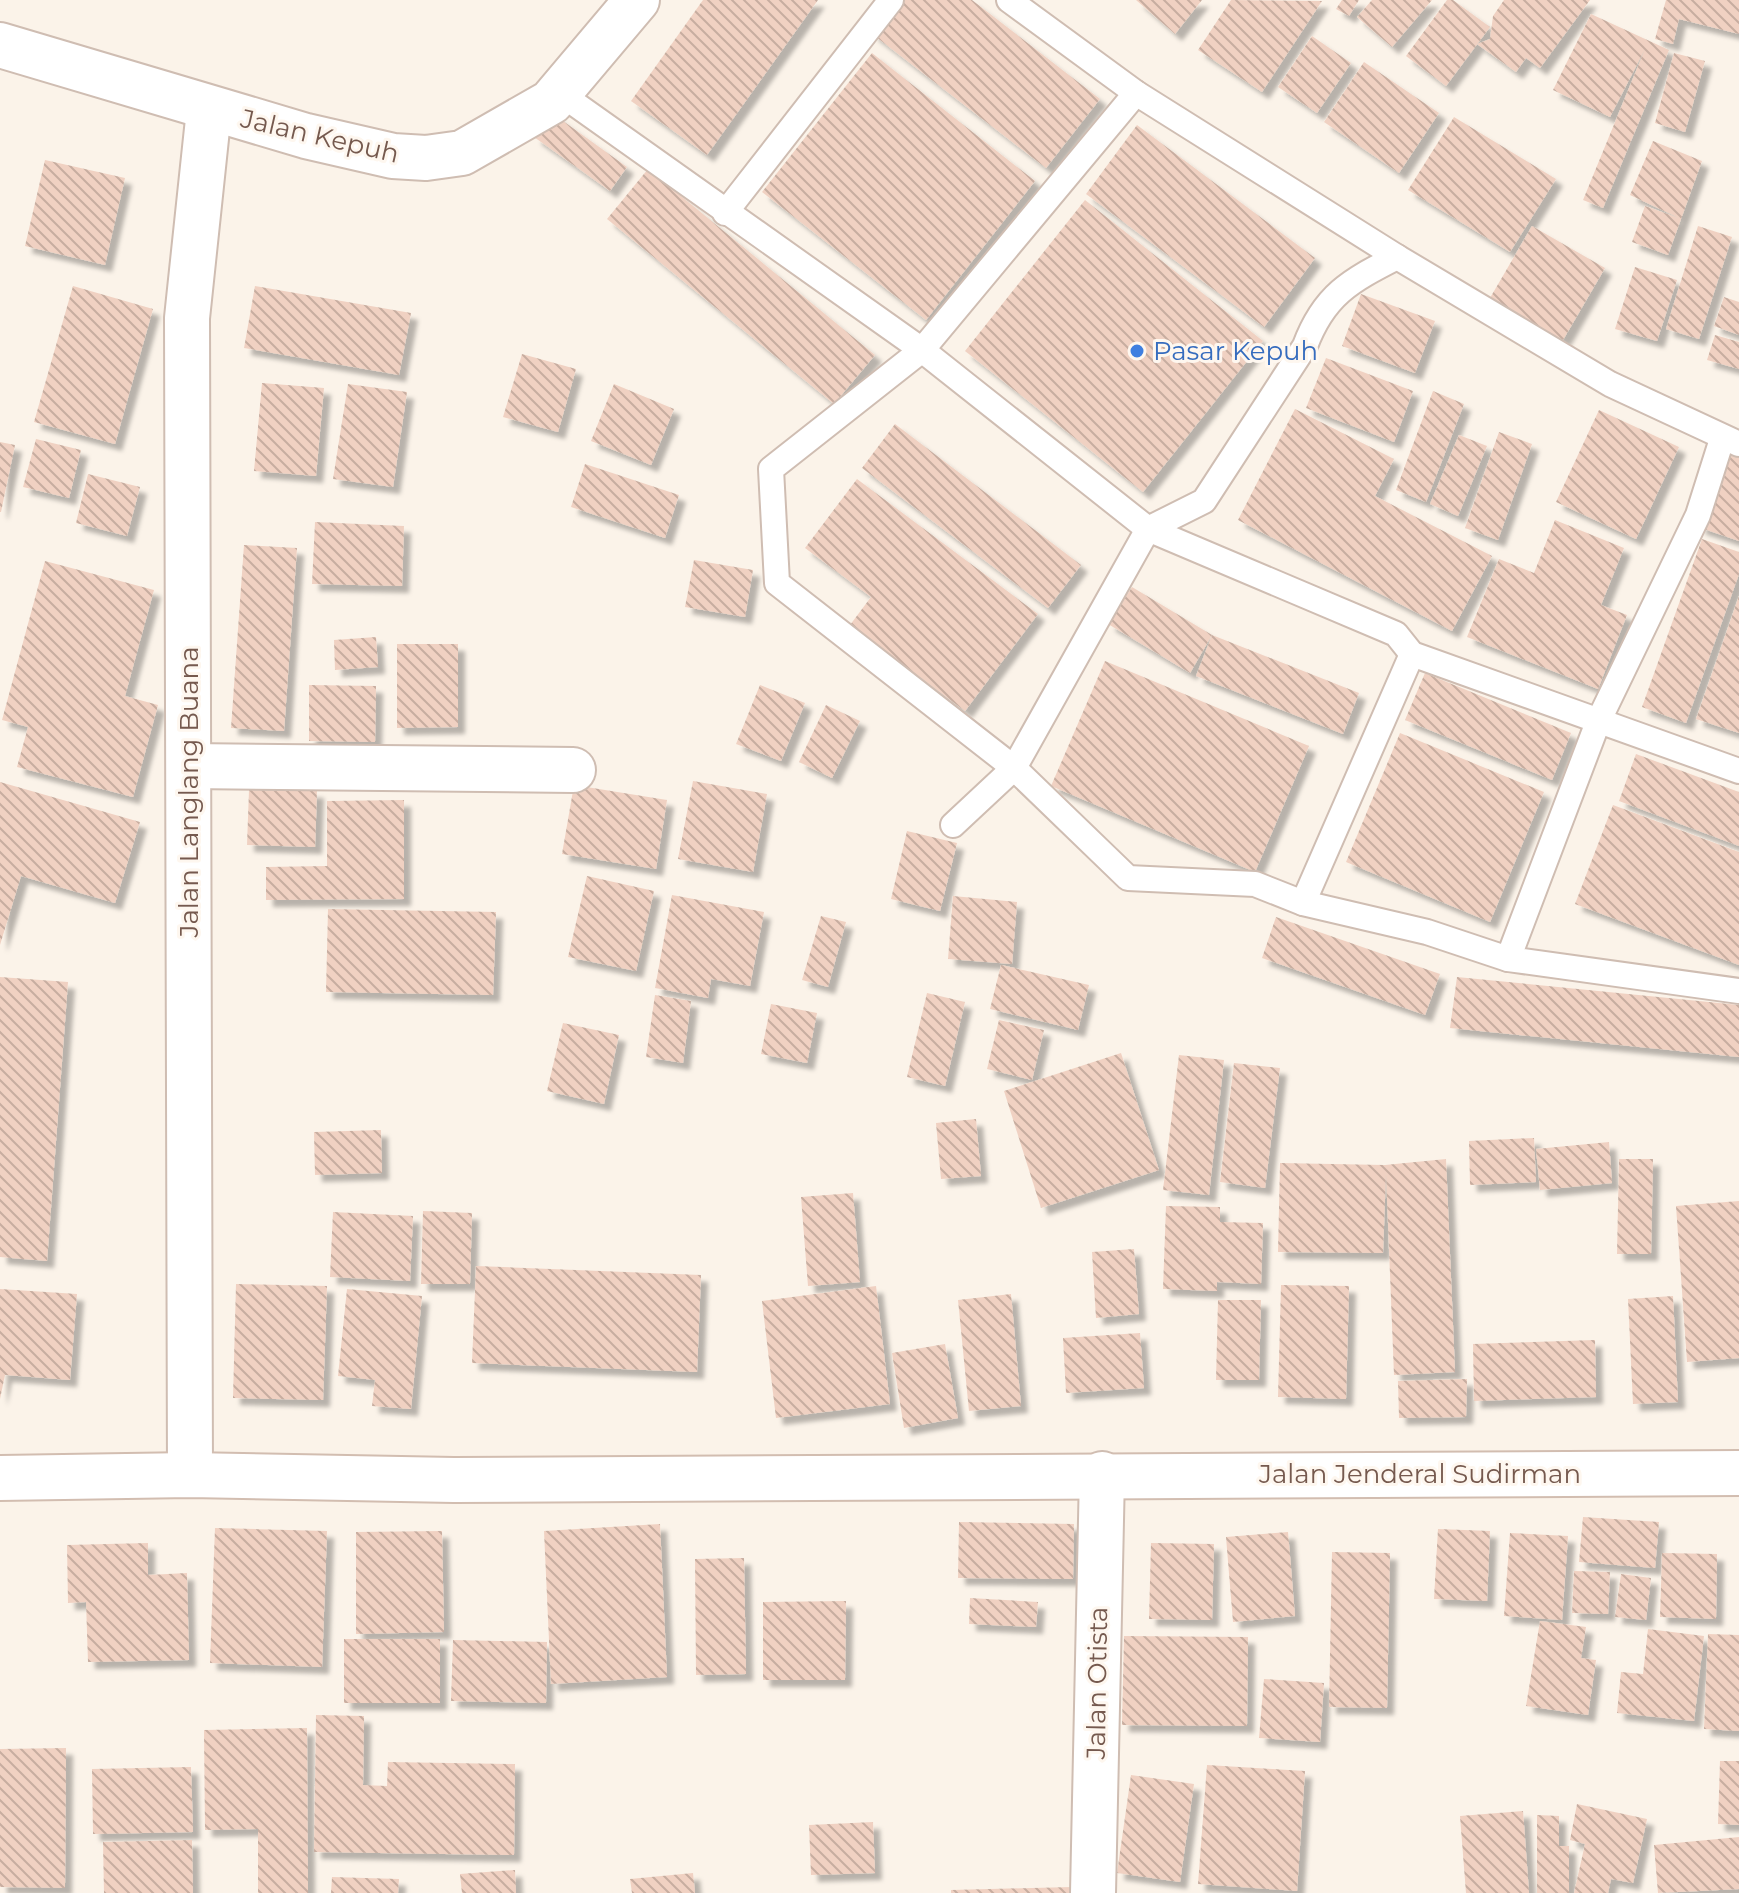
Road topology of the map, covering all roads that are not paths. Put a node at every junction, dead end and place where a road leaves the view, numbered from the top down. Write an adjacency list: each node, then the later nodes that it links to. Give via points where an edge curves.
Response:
1 (637, 0): 6 (street, Jalan Kepuh)
2 (891, 0): 8 (lane)
3 (1009, 0): 5 (lane)
4 (0, 45): 7 (street, Jalan Kepuh)
5 (1136, 93): 9 (lane); 10 (lane)
6 (556, 98): 7 (street, Jalan Kepuh, via 462,153 426,158 393,156); 8 (lane)
7 (209, 110): 15 (street, Jalan Langlang Buana, via 187,318)
8 (725, 213): 10 (lane)
9 (1397, 257): 11 (lane, via 1610,384); 12 (lane, via 1347,282 1316,318 1305,346 1204,501)
10 (922, 350): 12 (lane); 18 (lane, via 771,469 777,583)
11 (1731, 442): 14 (lane)
12 (1148, 529): 13 (lane, via 1396,634); 18 (lane)
13 (1412, 654): 14 (lane); 20 (lane)
14 (1598, 722): 17 (lane); 21 (lane)
15 (189, 766): 16 (street); 25 (street, Jalan Langlang Buana)
16 (573, 770)
17 (1739, 771)
18 (1006, 777): 19 (lane); 20 (lane, via 1128,878 1255,884)
19 (959, 819)
20 (1303, 903): 21 (lane, via 1427,932)
21 (1508, 959): 22 (lane)
22 (1739, 991)
23 (1739, 1473): 24 (street, Jalan Jenderal Sudirman)
24 (1102, 1474): 25 (street, Jalan Jenderal Sudirman, via 470,1480); 27 (street, Jalan Otista)
25 (190, 1475): 26 (street, Jalan Jenderal Sudirman)
26 (0, 1478)
27 (1093, 1893)

